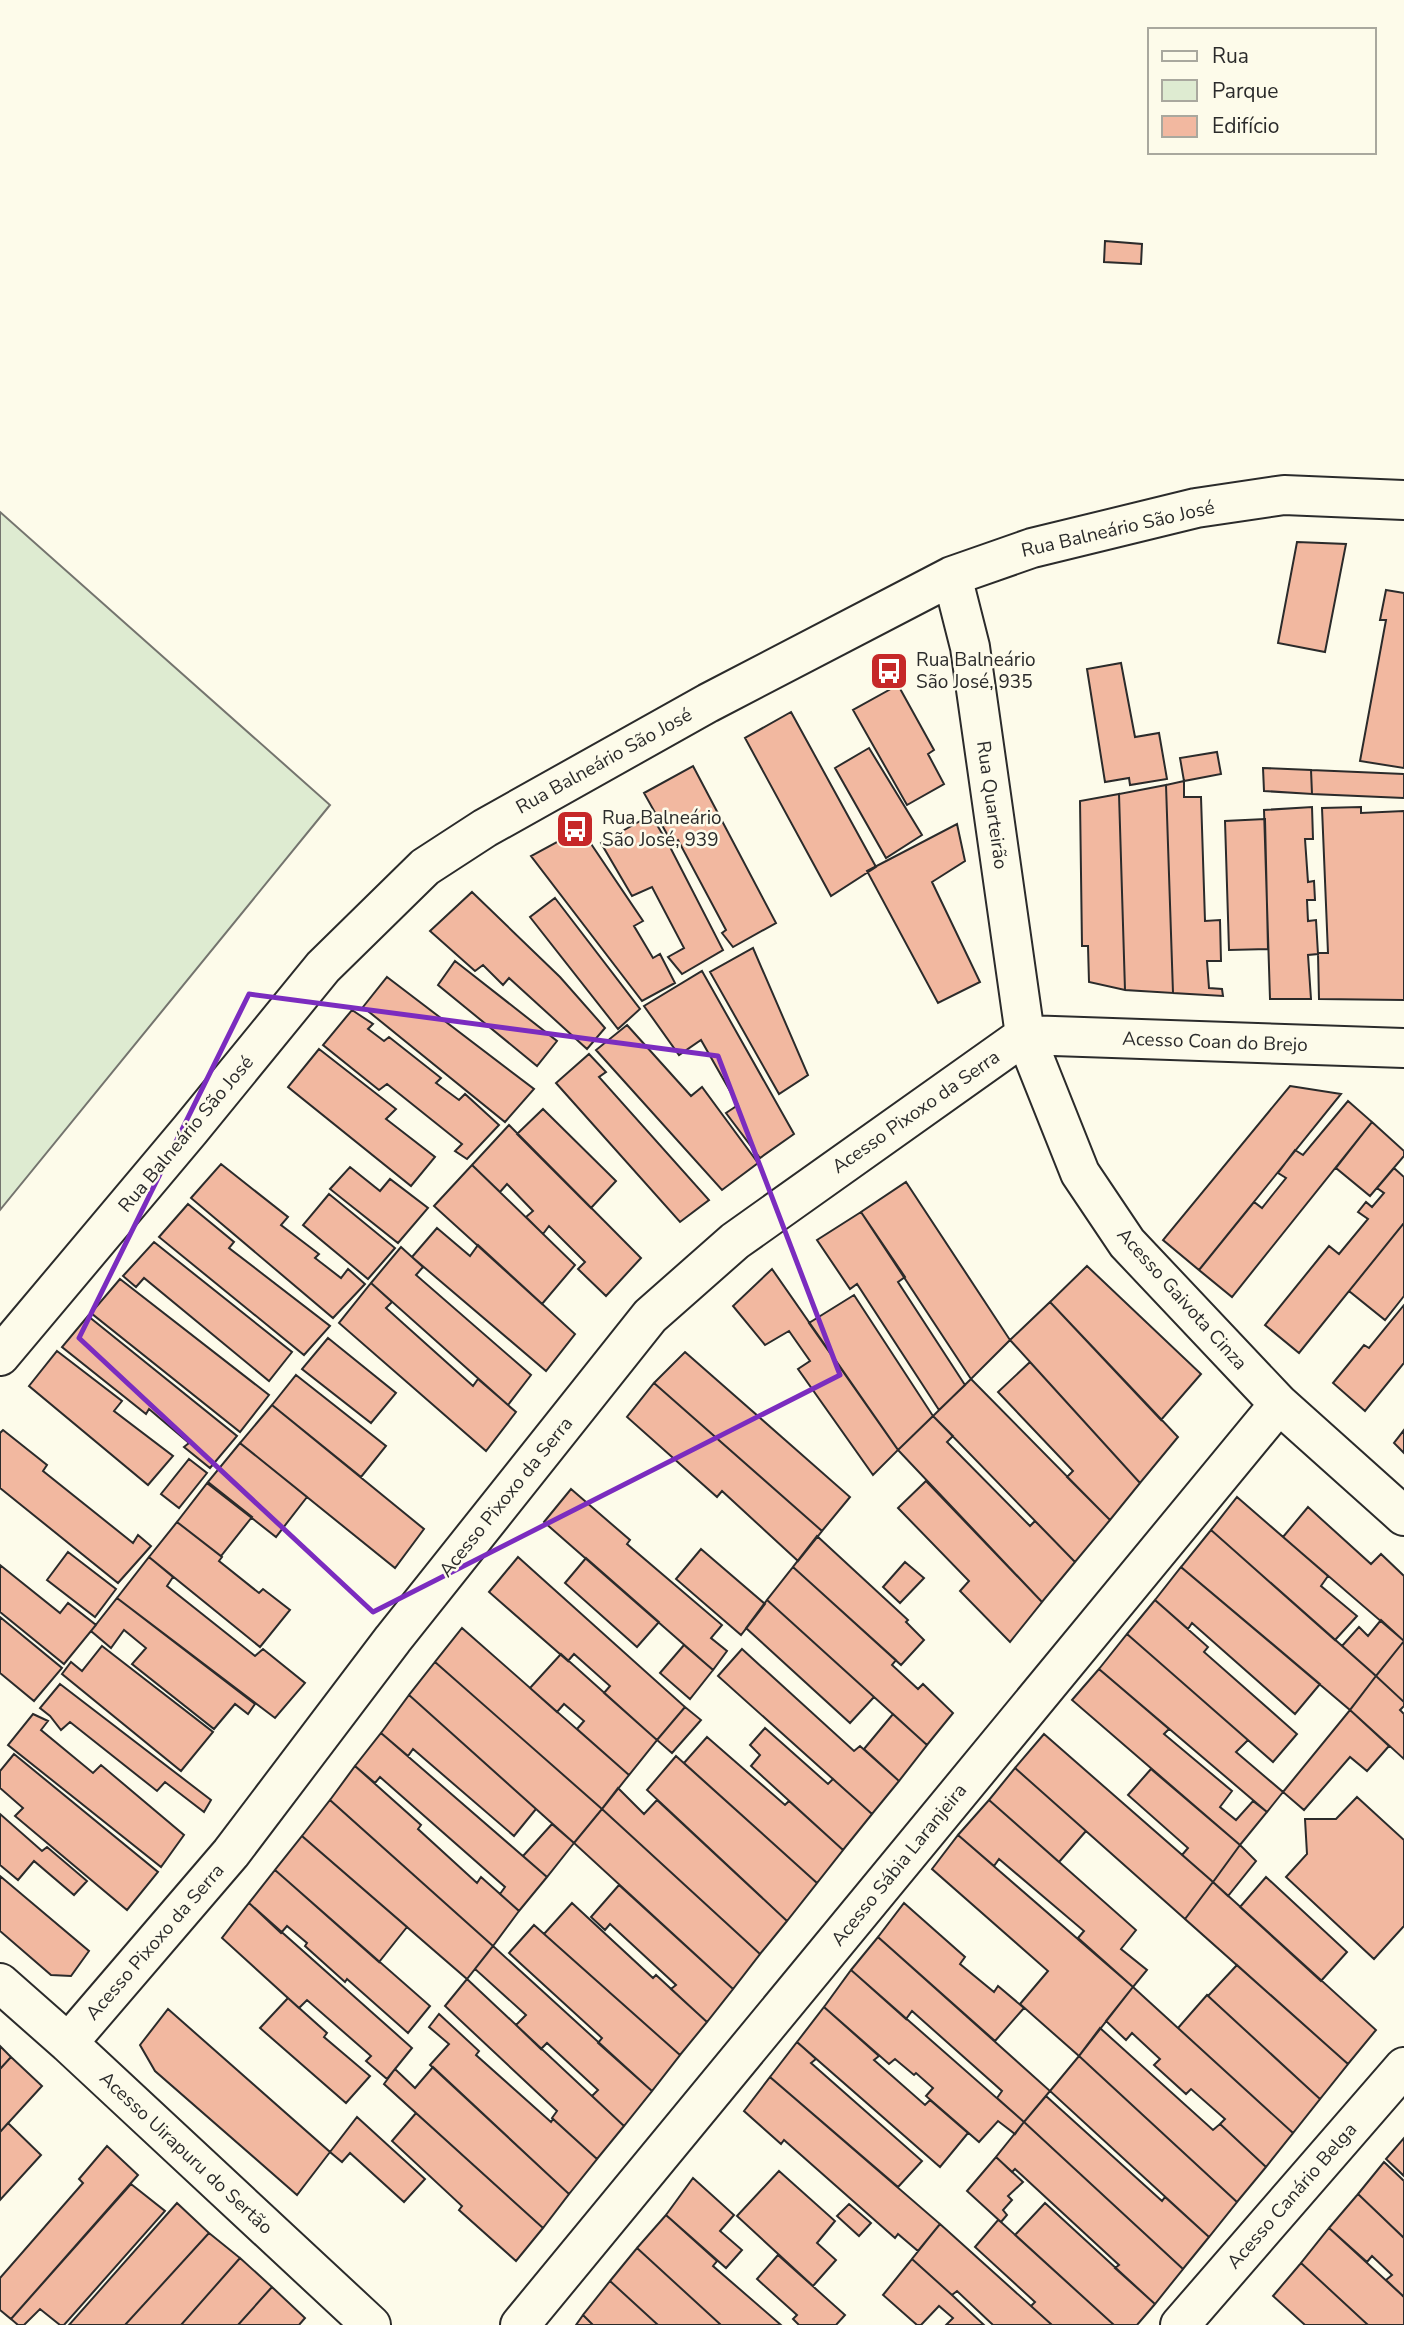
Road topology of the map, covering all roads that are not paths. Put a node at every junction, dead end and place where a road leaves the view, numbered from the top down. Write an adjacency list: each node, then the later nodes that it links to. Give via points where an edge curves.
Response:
1 (1404, 500): 2 (street, Rua Balneário São José, via 1284,495 1196,508 1032,548)
2 (952, 576): 3 (street, Rua Quarteirão, via 970,646); 5 (street, Rua Balneário São José, via 708,703 485,828 425,867 323,967)
3 (1025, 1035): 4 (street, Acesso Coan do Brejo); 6 (street, Acesso Gaivota Cinza, via 1080,1173 1127,1242); 9 (street, Acesso Pixoxo da Serra, via 735,1241 650,1316 230,1853)
4 (1404, 1048)
5 (0, 1356)
6 (1279, 1404): 7 (street, Acesso Gaivota Cinza); 12 (street, Acesso Sábia Laranjeira)
7 (1404, 1516)
8 (0, 1983): 9 (street, Acesso Uirapuru do Sertão)
9 (68, 2043): 11 (street, Acesso Uirapuru do Sertão)
10 (1404, 2067): 13 (street, Acesso Canário Belga)
11 (371, 2325)
12 (520, 2325)
13 (1180, 2325)

